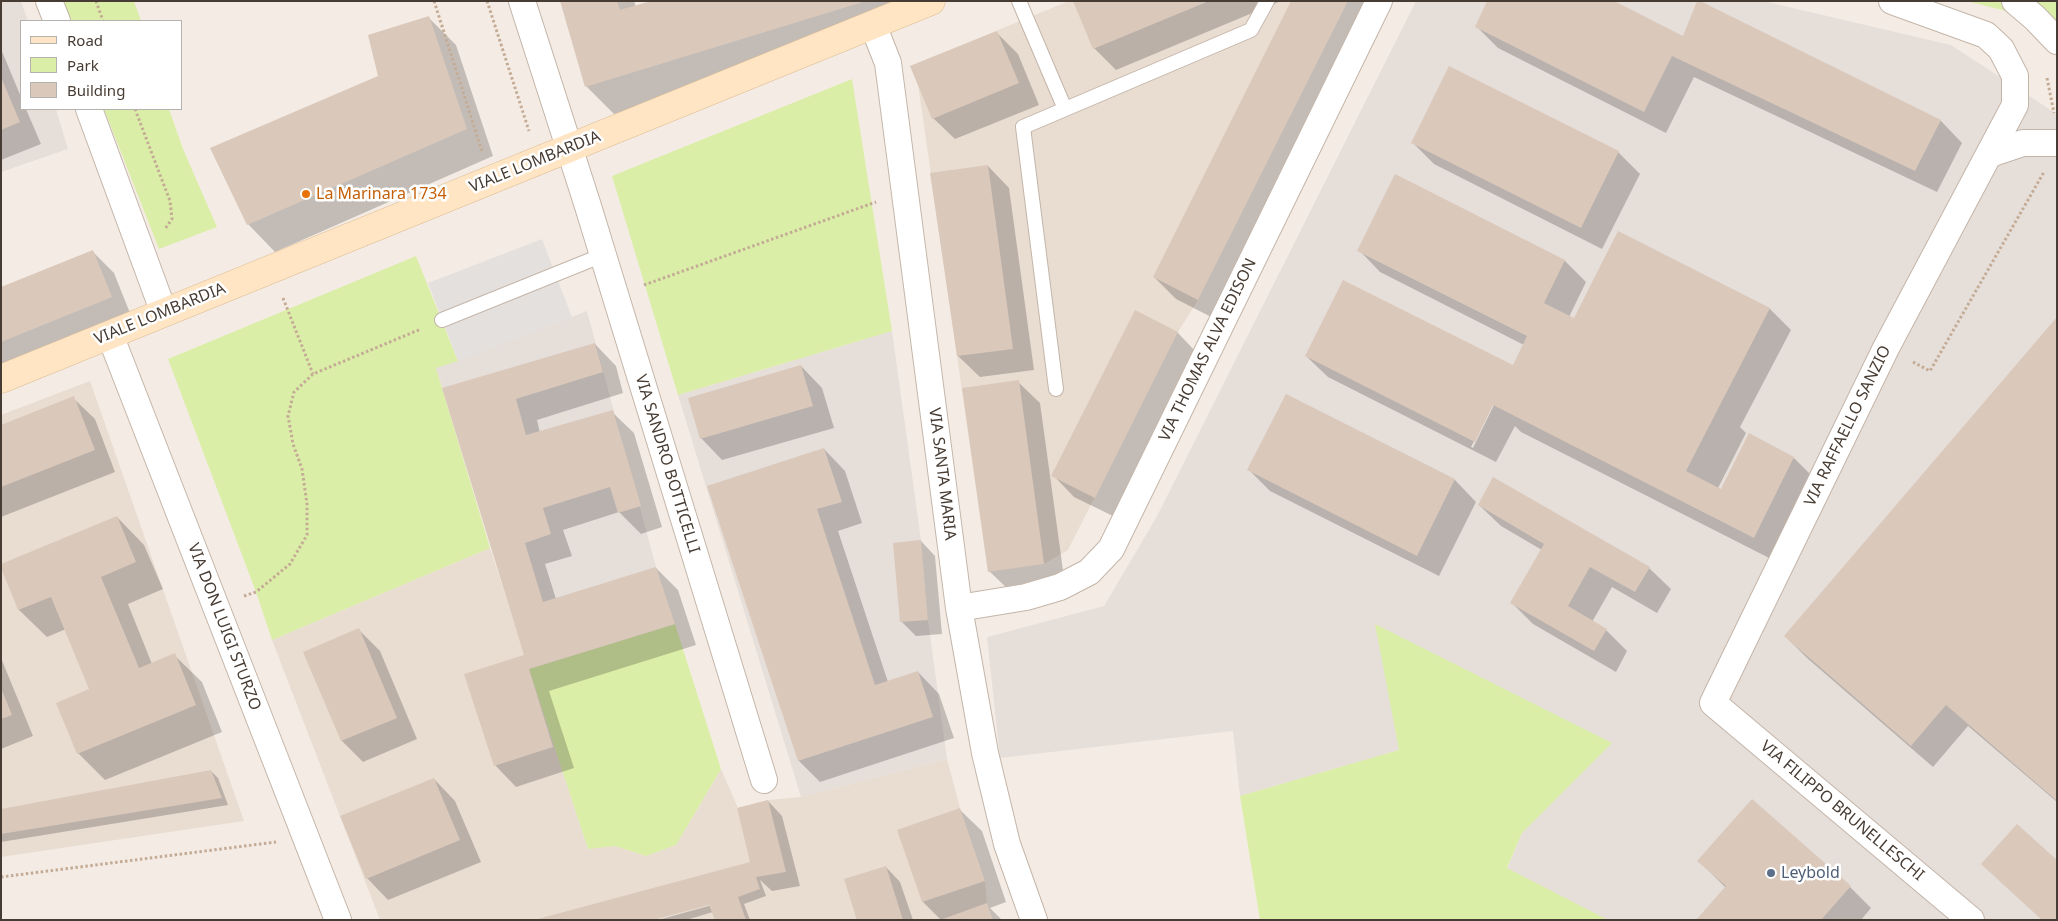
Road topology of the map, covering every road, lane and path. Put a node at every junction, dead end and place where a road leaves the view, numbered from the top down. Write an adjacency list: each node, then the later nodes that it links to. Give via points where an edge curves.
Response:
1 (49, 1): 12 (street)
2 (96, 1): 13 (path)
3 (434, 1): 23 (path)
4 (487, 1): 22 (path)
5 (522, 1): 19 (street, VIA SANDRO BOTTICELLI)
6 (931, 1): 14 (street, VIALE LOMBARDIA)
7 (1018, 1): 16 (lane)
8 (1267, 1): 16 (lane, via 1251,30)
9 (1378, 1): 37 (street, VIA THOMAS ALVA EDISON, via 1111,549 1089,572 1060,587 1026,597)
10 (1892, 1): 20 (street, VIA RAFFAELLO SANZIO, via 1986,34 2001,49 2015,76 2015,105)
11 (2015, 1): 15 (street)
12 (56, 20)
13 (103, 20)
14 (873, 25): 19 (street, VIALE LOMBARDIA); 24 (street, VIA SANTA MARIA, via 888,62)
15 (2057, 41)
16 (1065, 109): 35 (lane, via 1023,127)
17 (89, 110): 26 (street)
18 (135, 110): 26 (path, via 170,201 172,219)
19 (569, 148): 22 (street, VIALE LOMBARDIA); 25 (street, VIA SANDRO BOTTICELLI)
20 (1990, 154): 21 (street, via 2023,143); 32 (street, VIA RAFFAELLO SANZIO)
21 (2052, 155): 32 (path, via 1930,371)
22 (538, 161): 23 (street, VIALE LOMBARDIA)
23 (491, 180): 27 (street, VIALE LOMBARDIA)
24 (905, 191): 28 (path); 37 (street, VIA SANTA MARIA)
25 (603, 255): 28 (street, VIA SANDRO BOTTICELLI); 30 (lane)
26 (144, 259): 29 (street)
27 (271, 269): 29 (street, VIALE LOMBARDIA); 33 (path)
28 (615, 296): 39 (street, VIA SANDRO BOTTICELLI)
29 (164, 313): 31 (street, VIALE LOMBARDIA)
30 (442, 320): 33 (path)
31 (110, 335): 34 (street, VIALE LOMBARDIA); 36 (street, VIA DON LUIGI STURZO)
32 (1886, 348): 38 (street, VIA RAFFAELLO SANZIO)
33 (313, 374): 36 (path, via 294,392 288,416 302,468 307,535 290,564 256,592)
34 (1, 379)
35 (1056, 389)
36 (216, 605): 40 (street, VIA DON LUIGI STURZO)
37 (959, 608): 43 (street, VIA SANTA MARIA, via 995,797)
38 (1713, 703): 44 (street, VIA FILIPPO BRUNELLESCHI)
39 (764, 780)
40 (306, 838): 41 (path); 42 (street, VIA DON LUIGI STURZO)
41 (1, 877)
42 (338, 920)
43 (1034, 920)
44 (1970, 920)

